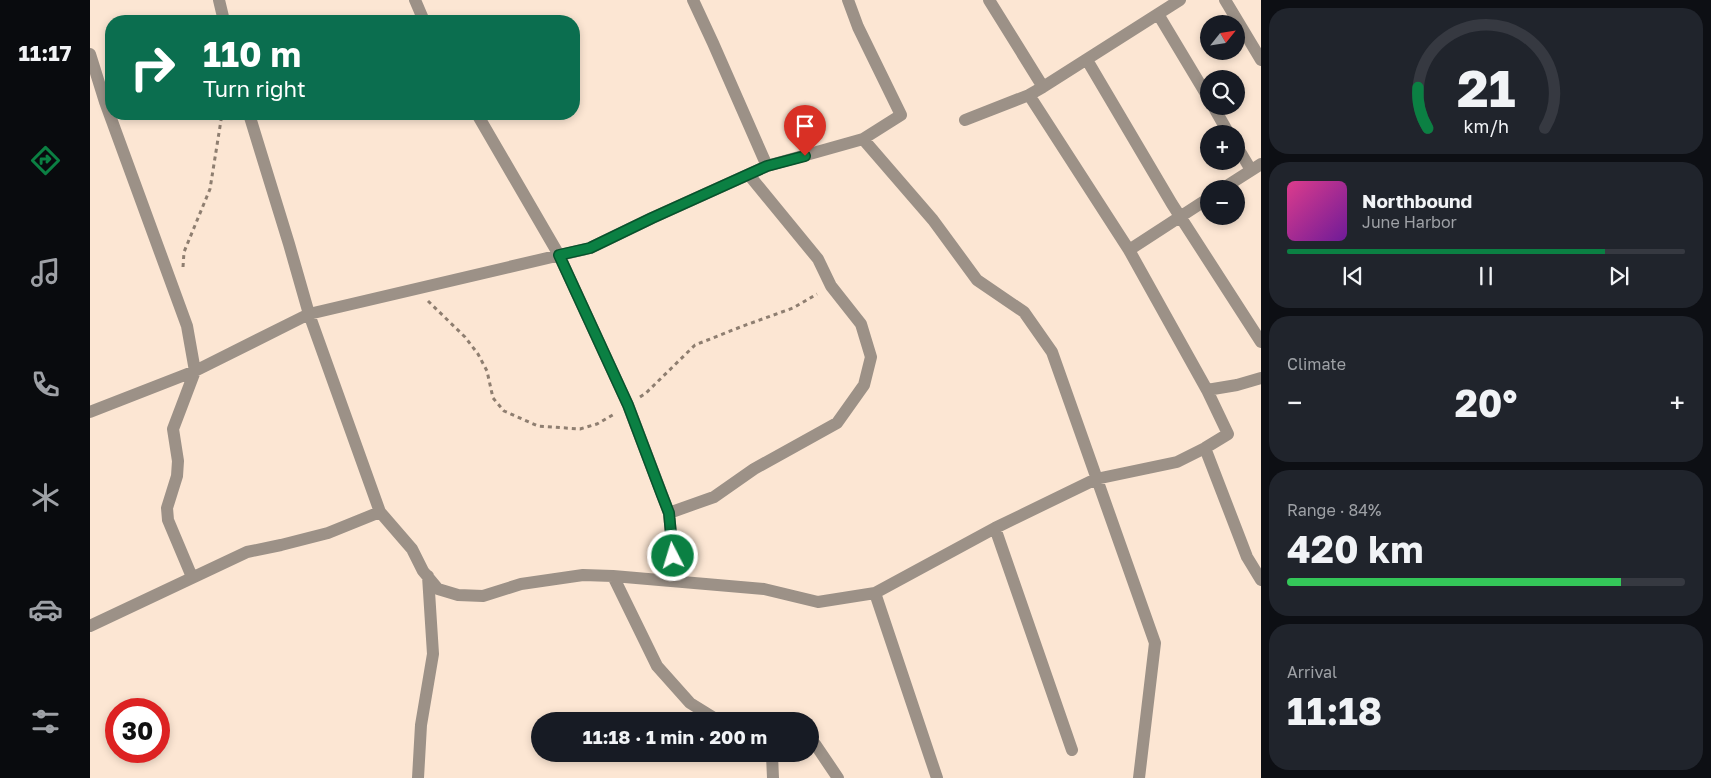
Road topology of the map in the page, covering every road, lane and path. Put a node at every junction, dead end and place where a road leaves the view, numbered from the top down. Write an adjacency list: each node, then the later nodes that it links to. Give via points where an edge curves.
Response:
1 (219, 0): 9 (street)
2 (414, 0): 10 (street)
3 (693, 0): 25 (street)
4 (848, 0): 23 (street, via 901,115)
5 (989, 0): 15 (street)
6 (1180, 0): 8 (street)
7 (1225, 0): 13 (street)
8 (1158, 14): 12 (street); 14 (street)
9 (223, 15)
10 (421, 15)
11 (90, 54): 17 (street)
12 (1087, 60): 15 (street); 30 (street)
13 (1261, 60)
14 (1200, 84)
15 (1043, 87): 16 (street)
16 (1029, 95): 22 (street); 31 (street)
17 (105, 99)
18 (113, 120): 38 (street, via 187,326)
19 (221, 120): 33 (path, via 210,190 184,252)
20 (251, 120): 36 (street)
21 (480, 120): 32 (street)
22 (964, 120)
23 (863, 139): 25 (street); 44 (street, via 933,220 977,280 1024,312 1052,352)
24 (1245, 155): 26 (street)
25 (767, 166): 27 (street)
26 (1256, 167): 28 (street)
27 (749, 175): 32 (street, via 590,248); 34 (street, via 818,259)
28 (1236, 180)
29 (1200, 204): 30 (street)
30 (1180, 216): 31 (street); 37 (street)
31 (1129, 250): 40 (street)
32 (559, 255): 35 (street); 41 (street)
33 (183, 270)
34 (831, 286): 41 (path, via 793,308 695,345 646,393); 46 (street, via 861,324 871,357 864,385 837,422 754,469 714,497)
35 (413, 291): 36 (street); 41 (path, via 421,295 478,354 487,371 493,398 504,411 538,426 580,429 597,424)
36 (309, 314): 38 (street); 45 (street)
37 (1261, 342)
38 (195, 371): 42 (street); 50 (street, via 173,429 177,476 167,508 168,520)
39 (1261, 378): 40 (street)
40 (1207, 390): 43 (street, via 1228,434)
41 (628, 405): 46 (street)
42 (90, 412)
43 (1205, 448): 44 (street, via 1177,462); 51 (street, via 1247,557)
44 (1096, 479): 47 (street); 63 (street, via 1155,643)
45 (380, 512): 48 (street, via 412,550); 50 (street, via 328,533 247,552)
46 (669, 513): 52 (street, via 673,556)
47 (995, 528): 53 (street); 57 (street)
48 (428, 576): 49 (street, via 438,589 458,595 483,596 530,583 583,575); 59 (street, via 433,654 421,725)
49 (614, 576): 52 (street); 55 (street, via 657,666 690,703)
50 (192, 577): 54 (street)
51 (1261, 580)
52 (669, 581): 53 (street, via 764,588 818,602)
53 (875, 593): 62 (street)
54 (90, 626)
55 (704, 712)
56 (819, 750): 61 (street)
57 (1072, 750)
58 (773, 762): 60 (street)
59 (418, 778)
60 (773, 778)
61 (838, 778)
62 (937, 778)
63 (1139, 778)

